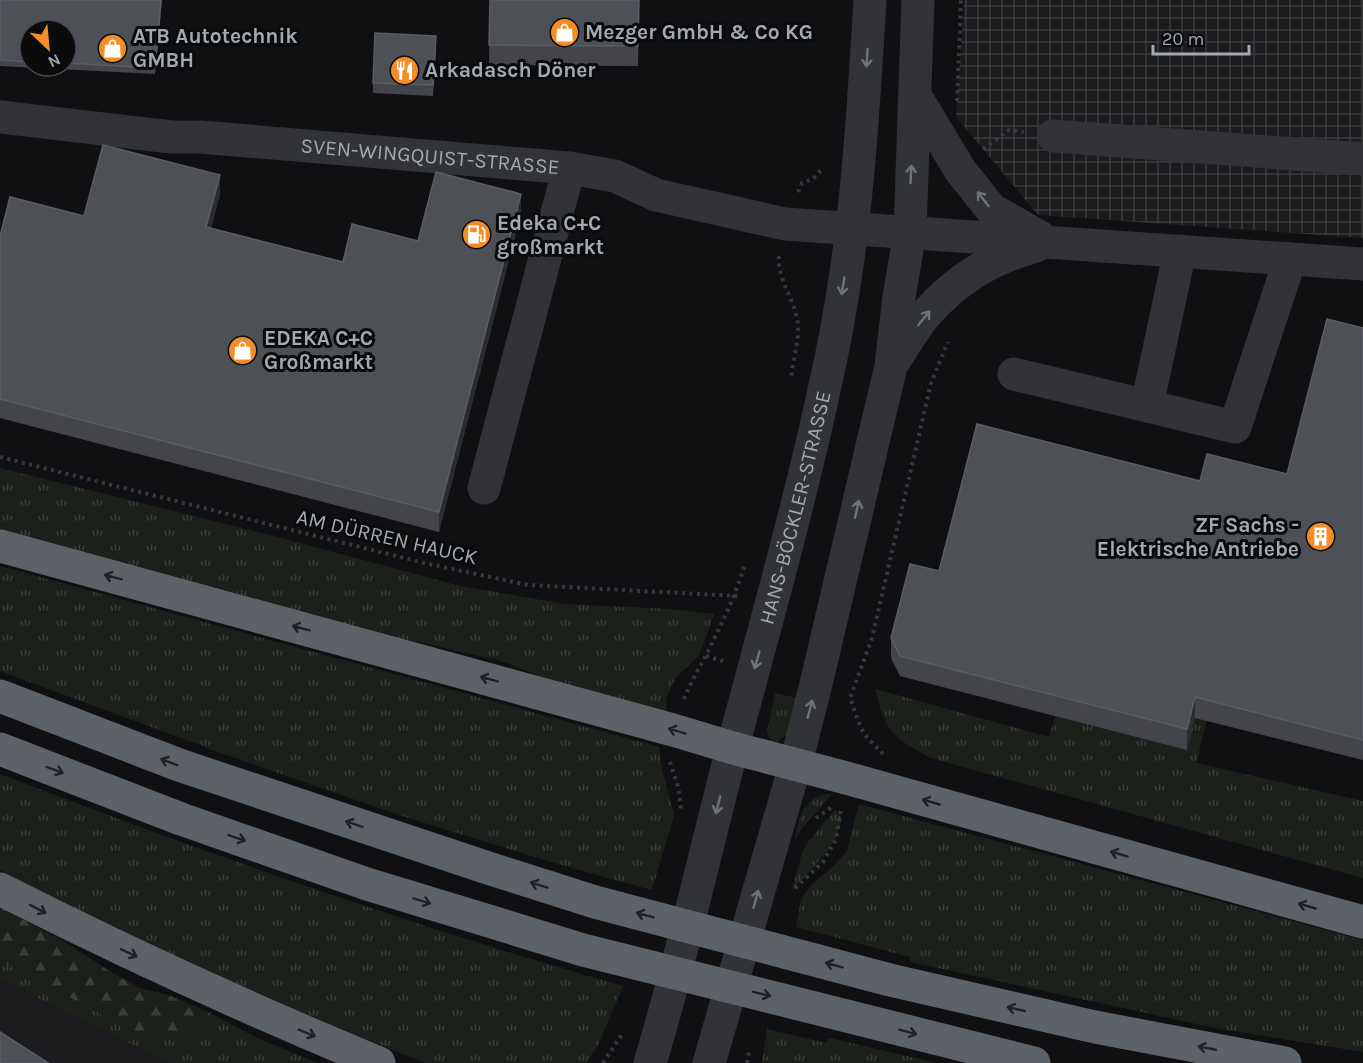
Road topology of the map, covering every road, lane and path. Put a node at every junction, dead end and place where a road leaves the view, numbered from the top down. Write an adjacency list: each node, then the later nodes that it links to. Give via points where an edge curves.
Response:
1 (870, 0): 11 (street, HANS-BÖCKLER-STRASSE, one-way to 11)
2 (918, 0): 3 (street)
3 (916, 97): 12 (street, one-way to 3); 13 (street, one-way to 3, via 991,209 960,170)
4 (0, 117): 9 (street, SVEN-WINGQUIST-STRASSE, via 171,137)
5 (1053, 136): 6 (path, via 1009,130); 7 (street)
6 (975, 154)
7 (1363, 159)
8 (828, 161): 10 (path, via 813,179 802,183)
9 (568, 168): 10 (street, SVEN-WINGQUIST-STRASSE, via 615,176 656,195); 23 (street)
10 (785, 224): 11 (street, SVEN-WINGQUIST-STRASSE); 20 (path, via 778,259 798,326)
11 (852, 228): 12 (street, SVEN-WINGQUIST-STRASSE); 27 (street, HANS-BÖCKLER-STRASSE, one-way to 27, via 832,352)
12 (910, 232): 13 (street, SVEN-WINGQUIST-STRASSE); 18 (street)
13 (1049, 242): 14 (street, SVEN-WINGQUIST-STRASSE); 18 (street, one-way to 13, via 925,315 975,270 1007,254)
14 (1180, 251): 15 (street, SVEN-WINGQUIST-STRASSE); 21 (street)
15 (1290, 259): 16 (street, SVEN-WINGQUIST-STRASSE); 21 (street, via 1235,427)
16 (1363, 264)
17 (954, 333): 32 (path, via 931,383 872,638 850,698 868,740)
18 (891, 366): 33 (street, one-way to 18)
19 (1014, 374): 21 (street)
20 (790, 383)
21 (1147, 406)
22 (0, 457): 26 (path, AM DÜRREN HAUCK, via 424,563 528,585)
23 (484, 488)
24 (0, 546): 29 (highway, one-way to 24)
25 (746, 562): 26 (path)
26 (735, 596): 27 (path, AM DÜRREN HAUCK); 29 (path, via 692,679)
27 (773, 602): 31 (street, HANS-BÖCKLER-STRASSE, one-way to 31)
28 (0, 696): 45 (highway, one-way to 28, via 1095,1027 890,981 595,902 179,765)
29 (673, 730): 31 (highway, one-way to 29); 35 (path, via 670,762)
30 (0, 748): 44 (highway, one-way to 44, via 181,819 357,880 583,950)
31 (733, 748): 33 (highway); 43 (street, HANS-BÖCKLER-STRASSE, one-way to 43)
32 (884, 755)
33 (795, 766): 38 (highway, one-way to 33); 40 (street, one-way to 33)
34 (843, 801): 37 (path, via 836,839 823,862)
35 (682, 815)
36 (0, 889): 41 (highway, one-way to 41, via 149,963)
37 (793, 891)
38 (1363, 922)
39 (622, 1034): 42 (path)
40 (712, 1049)
41 (379, 1063)
42 (603, 1063)
43 (650, 1063)
44 (1034, 1063)
45 (1285, 1063)

